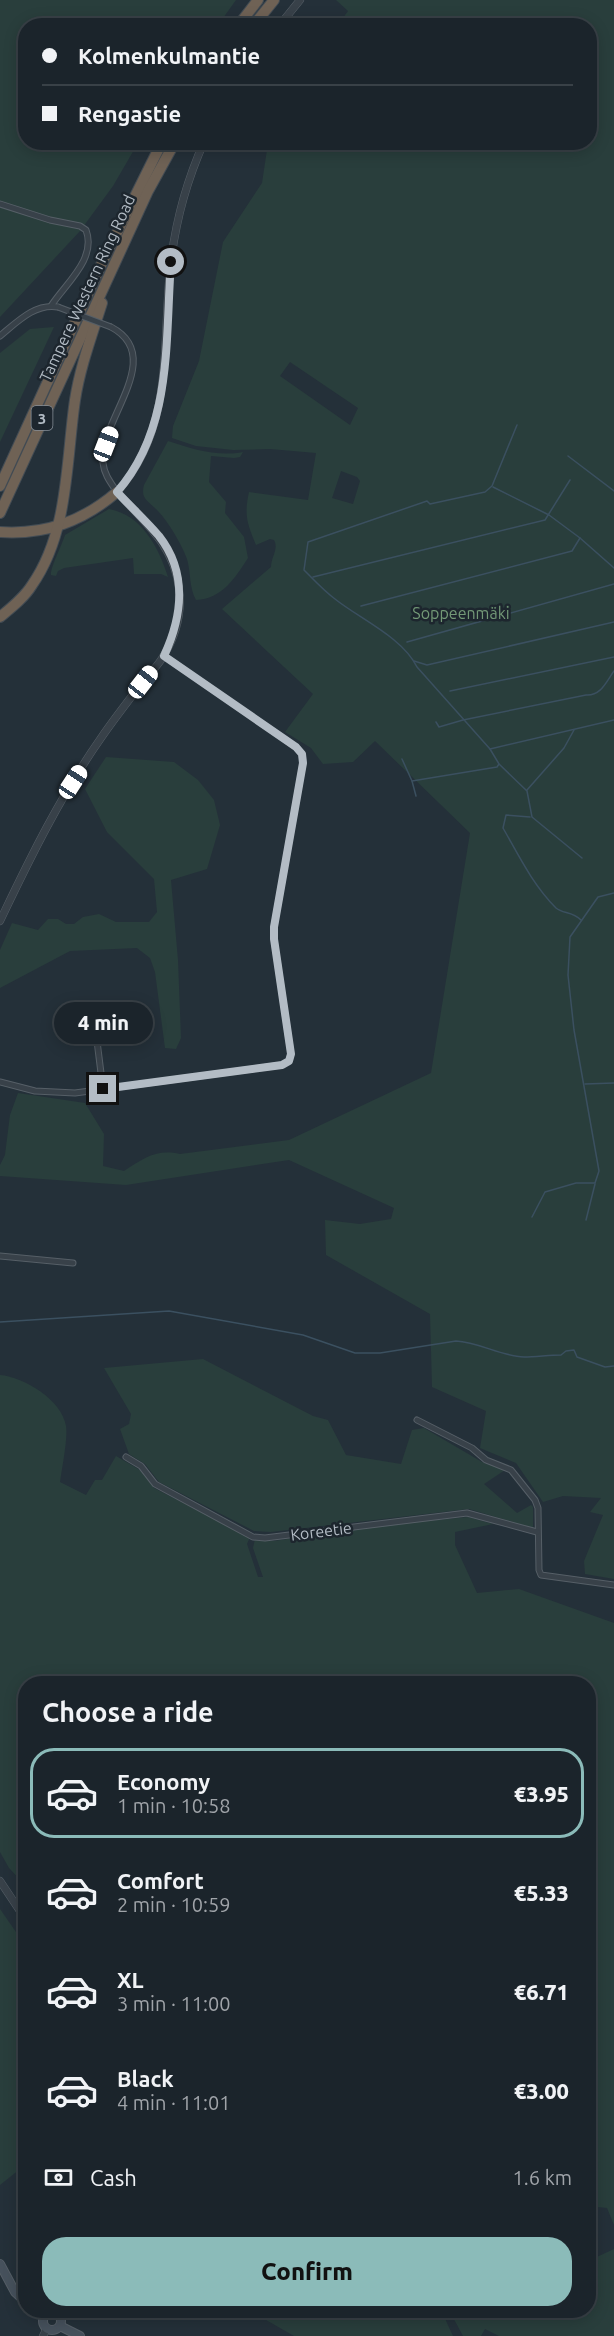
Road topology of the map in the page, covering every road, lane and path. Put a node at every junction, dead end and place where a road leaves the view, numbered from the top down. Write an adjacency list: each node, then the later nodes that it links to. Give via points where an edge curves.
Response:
1 (258, 0): 4 (highway)
2 (274, 0): 5 (highway)
3 (300, 0): 6 (street)
4 (244, 18)
5 (259, 18)
6 (285, 18)
7 (158, 150): 14 (highway, Tampere Western Ring Road / 3, via 102,262)
8 (171, 150): 11 (highway, Tampere Western Ring Road / 3)
9 (201, 150): 15 (street, via 173,244 163,384 156,419 138,466)
10 (0, 204): 12 (street, via 86,230 89,244 82,262)
11 (116, 258): 16 (highway, Tampere Western Ring Road / 3); 17 (highway, via 78,383)
12 (51, 306): 13 (street, via 34,310); 15 (street, bridge, via 111,327 126,338 133,360 129,382 103,453 105,471)
13 (0, 336)
14 (0, 486)
15 (117, 492): 17 (highway, via 87,515); 20 (street, via 166,547 177,577 178,621)
16 (0, 513)
17 (58, 527): 18 (highway); 19 (highway, via 33,584)
18 (0, 532)
19 (0, 618)
20 (164, 656): 21 (street, via 109,726 73,782); 24 (street, via 302,754 274,927 291,1054 282,1065)
21 (0, 921)
22 (93, 1009): 24 (street)
23 (0, 1082): 24 (street, via 35,1091 75,1093)
24 (103, 1089)
25 (0, 1256): 26 (street)
26 (73, 1263)
27 (417, 1420): 29 (street, via 472,1448 486,1460 512,1470 535,1500)
28 (126, 1457): 29 (street, Koreetie, via 141,1466 155,1484 253,1537 467,1513)
29 (537, 1532): 30 (street, via 541,1575)
30 (614, 1586)
31 (0, 1881): 32 (street)
32 (18, 1908)
33 (0, 2264): 34 (main road)
34 (18, 2295)
35 (62, 2318): 36 (main road)
36 (60, 2326): 37 (main road); 38 (main road)
37 (45, 2332)
38 (80, 2336)

